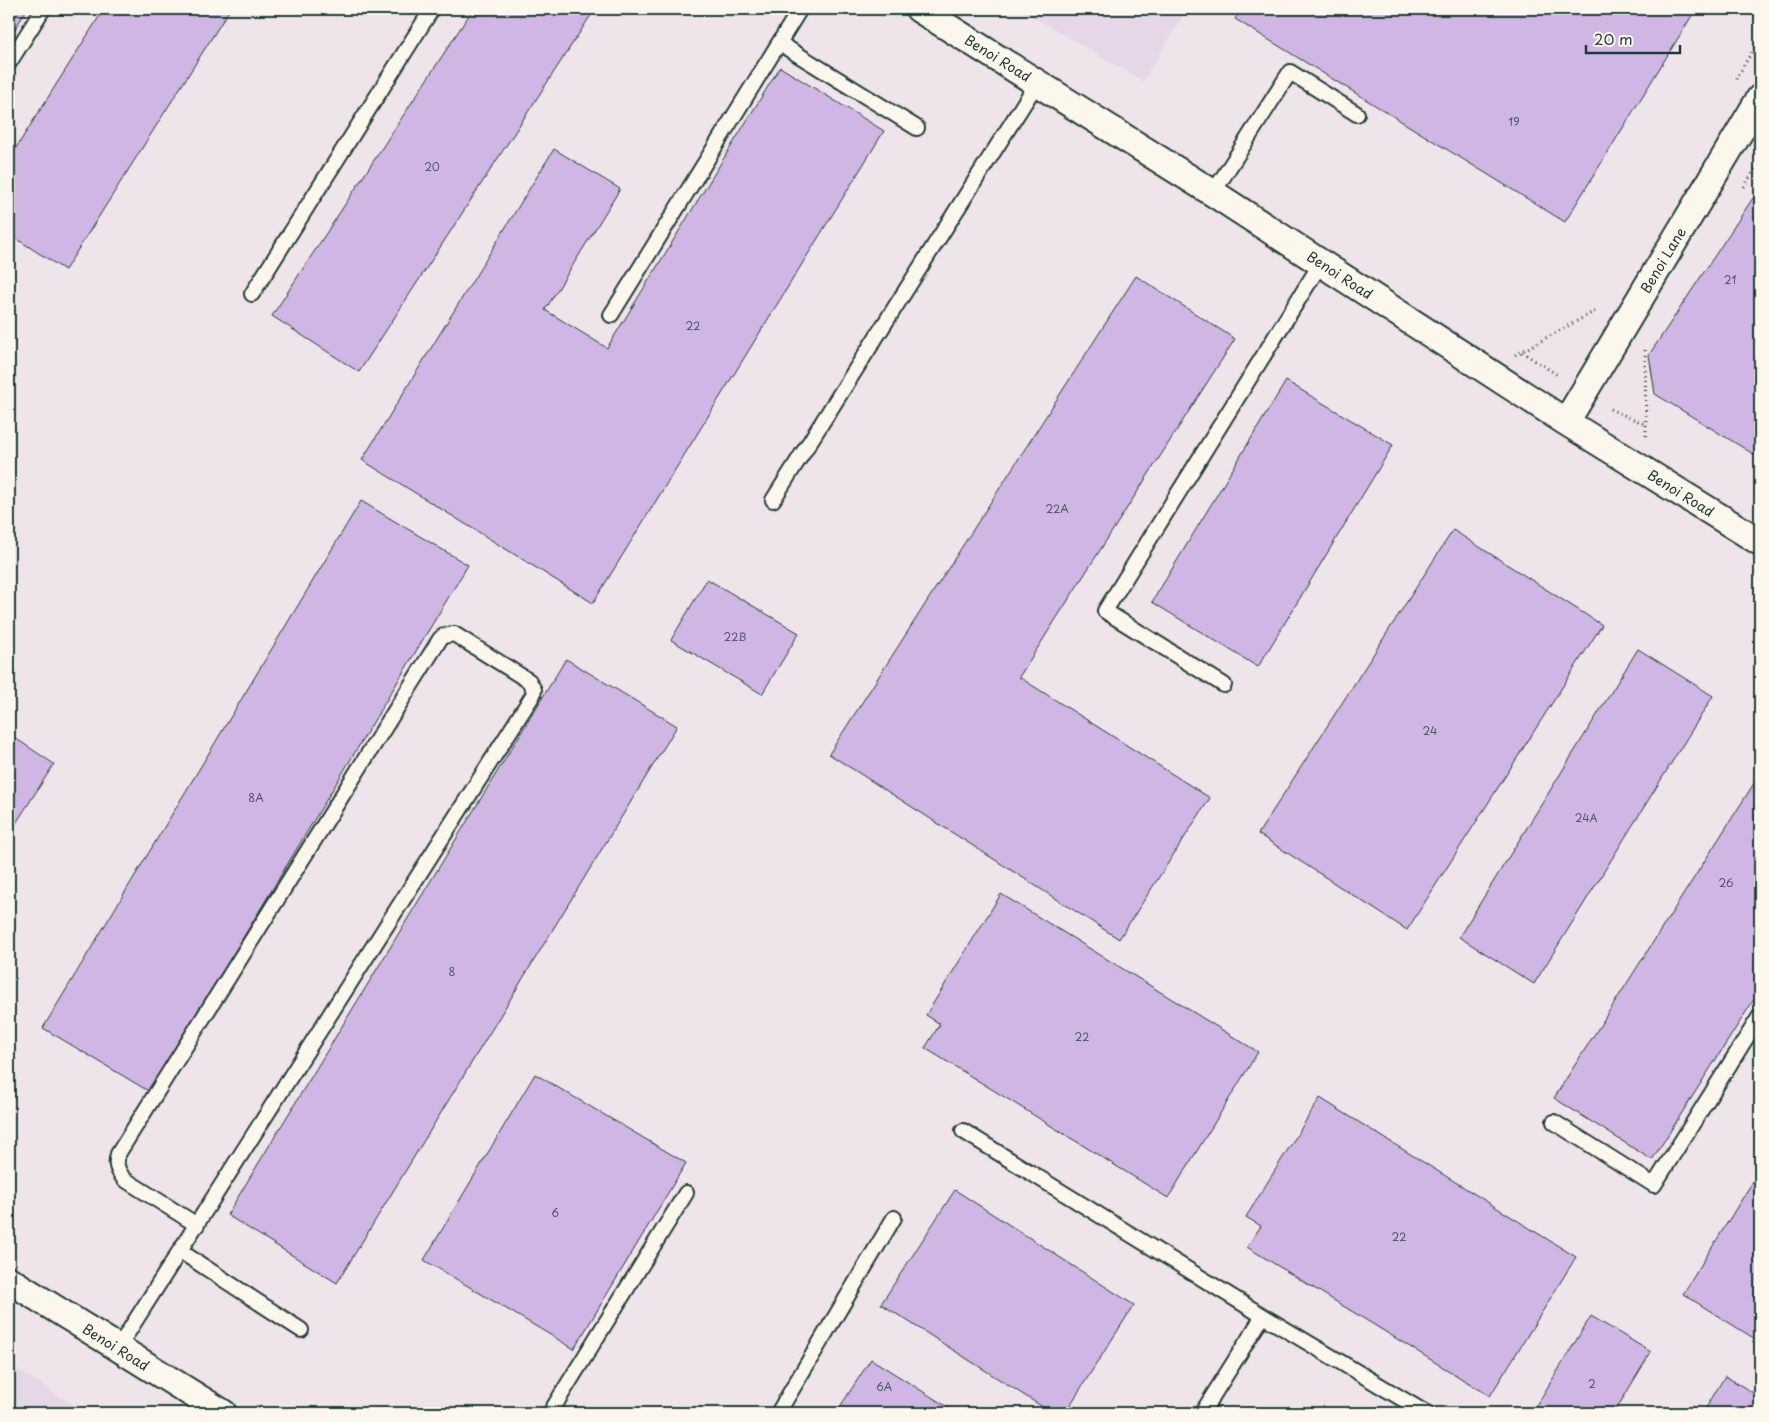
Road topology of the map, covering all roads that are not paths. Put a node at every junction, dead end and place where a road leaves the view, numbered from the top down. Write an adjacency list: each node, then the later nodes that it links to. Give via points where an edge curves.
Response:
1 (43, 9): 6 (lane)
2 (432, 9): 13 (lane)
3 (800, 9): 5 (lane)
4 (919, 9): 7 (street, Benoi Road)
5 (779, 43): 10 (lane); 14 (lane)
6 (9, 63)
7 (1037, 83): 11 (street, Benoi Road); 16 (lane)
8 (1760, 98): 15 (street, Benoi Lane)
9 (1357, 114): 11 (lane, via 1290,72)
10 (917, 128)
11 (1213, 193): 12 (street, Benoi Road)
12 (1321, 263): 15 (street, Benoi Road); 18 (lane, via 1105,611)
13 (252, 294)
14 (611, 315)
15 (1566, 422): 17 (street, Benoi Road)
16 (773, 500)
17 (1760, 542)
18 (1224, 685)
19 (1760, 1016): 20 (lane, via 1654,1185)
20 (1554, 1122)
21 (964, 1131): 27 (lane)
22 (686, 1193): 31 (lane)
23 (894, 1218): 32 (lane)
24 (197, 1225): 24 (lane, via 533,695 529,681 454,634 440,639 118,1154 117,1166 124,1179); 25 (lane)
25 (180, 1252): 28 (lane); 29 (lane)
26 (9, 1280): 29 (street, Benoi Road)
27 (1263, 1316): 33 (lane); 34 (lane)
28 (301, 1330)
29 (118, 1348): 30 (street, Benoi Road)
30 (223, 1413)
31 (550, 1413)
32 (778, 1413)
33 (1202, 1413)
34 (1426, 1413)

